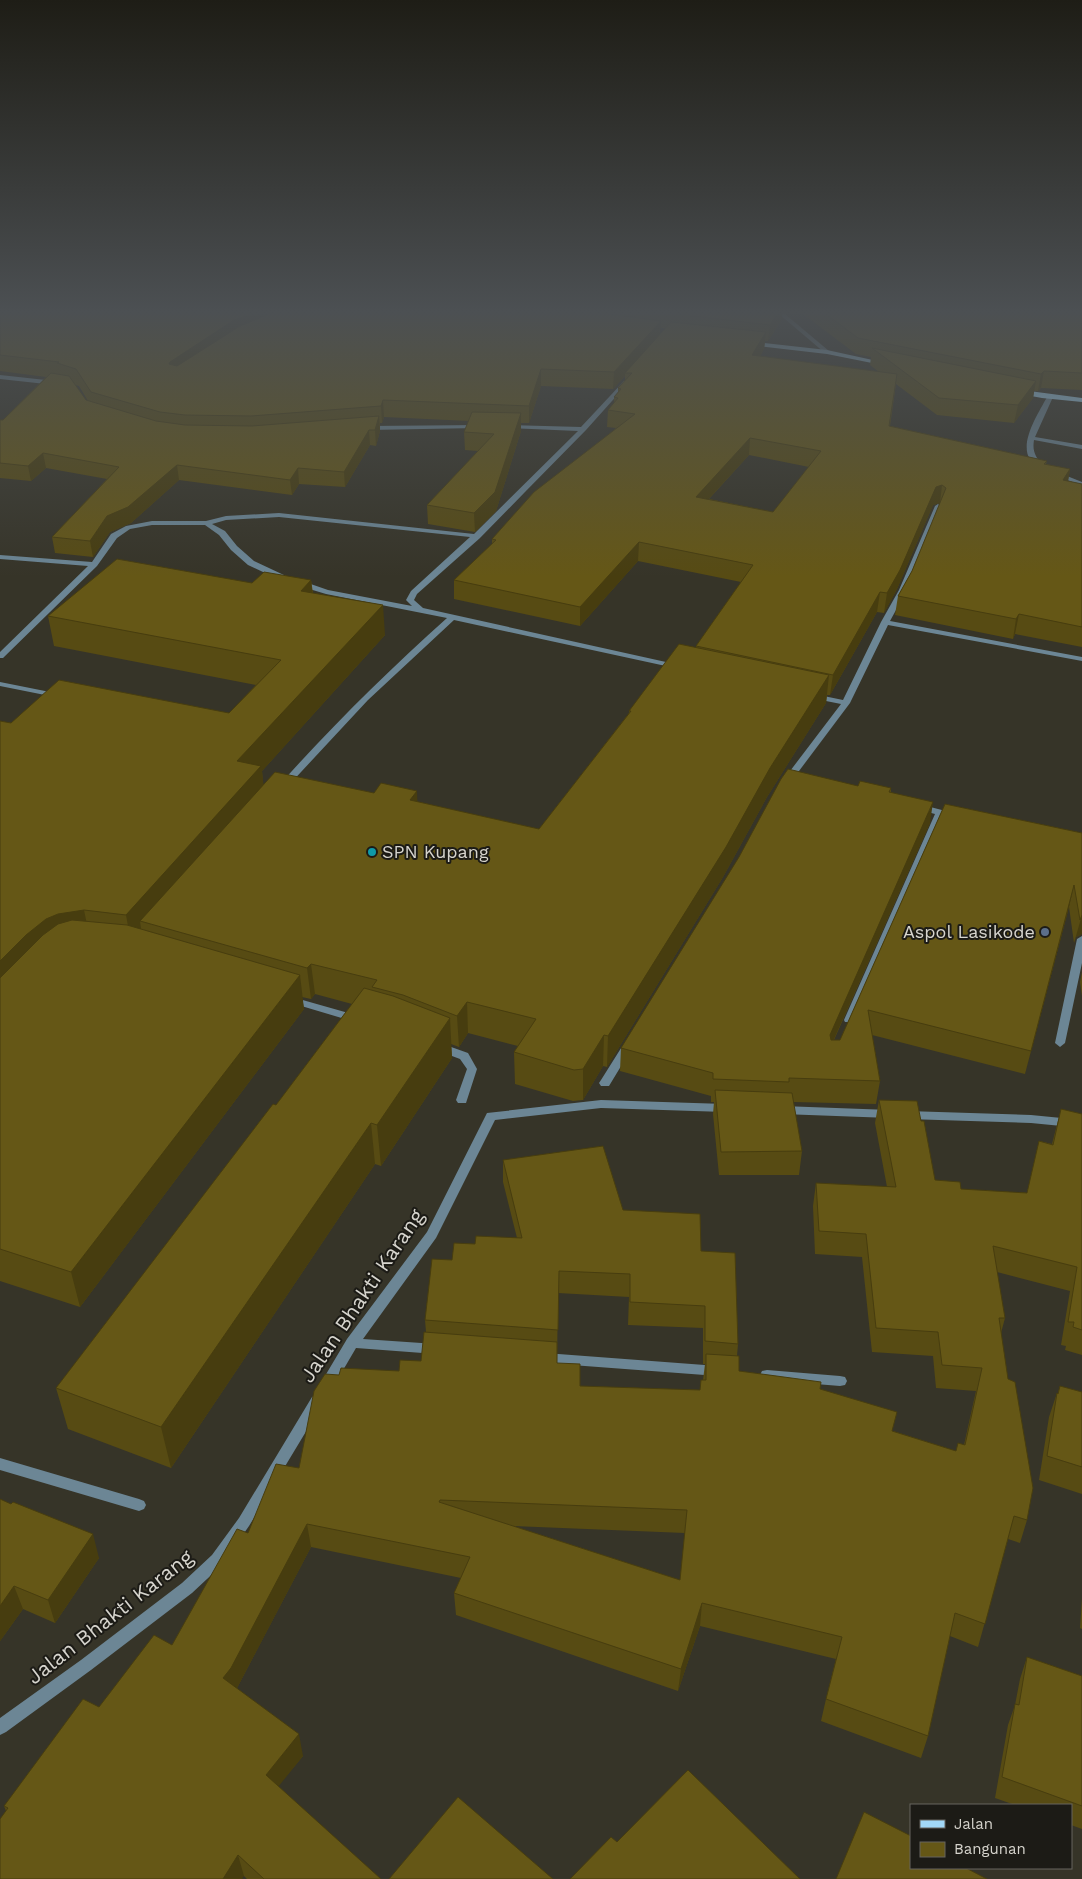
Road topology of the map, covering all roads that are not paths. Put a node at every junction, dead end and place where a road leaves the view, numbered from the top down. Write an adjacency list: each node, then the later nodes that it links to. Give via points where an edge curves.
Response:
1 (608, 402): 6 (street)
2 (1048, 402): 7 (street)
3 (482, 426): 5 (street)
4 (500, 426): 6 (street)
5 (356, 429)
6 (584, 429): 12 (street)
7 (1031, 438): 8 (street); 9 (street, via 1029,451 1033,462)
8 (1082, 447)
9 (1082, 484)
10 (938, 506): 17 (street, via 904,590)
11 (206, 524): 12 (street, via 226,518 279,516); 14 (street, via 152,523 128,527 114,536); 15 (street, via 222,533 251,563 270,572 326,592)
12 (477, 536): 15 (street, via 414,593 410,600)
13 (0, 557): 14 (street)
14 (94, 564): 18 (street)
15 (420, 610): 16 (street)
16 (452, 618): 20 (street); 25 (street, via 324,741)
17 (885, 622): 19 (street); 24 (street)
18 (0, 656)
19 (1082, 659)
20 (683, 668)
21 (0, 684): 23 (street)
22 (808, 695): 24 (street)
23 (66, 698)
24 (846, 703): 26 (street, via 797,775)
25 (278, 792)
26 (778, 792)
27 (912, 805): 28 (street)
28 (940, 813): 29 (street); 33 (street)
29 (959, 817)
30 (1082, 939): 36 (street)
31 (277, 995): 32 (street)
32 (362, 1020)
33 (845, 1030)
34 (635, 1036): 37 (street)
35 (427, 1042): 38 (street, via 464,1056 472,1069)
36 (1060, 1043)
37 (605, 1083)
38 (462, 1100)
39 (738, 1109): 42 (street, Jalan Bhakti Karang, via 601,1104 491,1116 432,1235)
40 (767, 1110): 41 (street, via 1031,1119)
41 (1082, 1124)
42 (352, 1342): 43 (street); 50 (street, Jalan Bhakti Karang, via 244,1522 217,1560 187,1588 86,1666)
43 (452, 1350)
44 (532, 1357): 45 (street)
45 (730, 1372)
46 (750, 1374): 47 (street)
47 (840, 1381)
48 (0, 1464): 49 (street)
49 (139, 1505)
50 (0, 1727)

